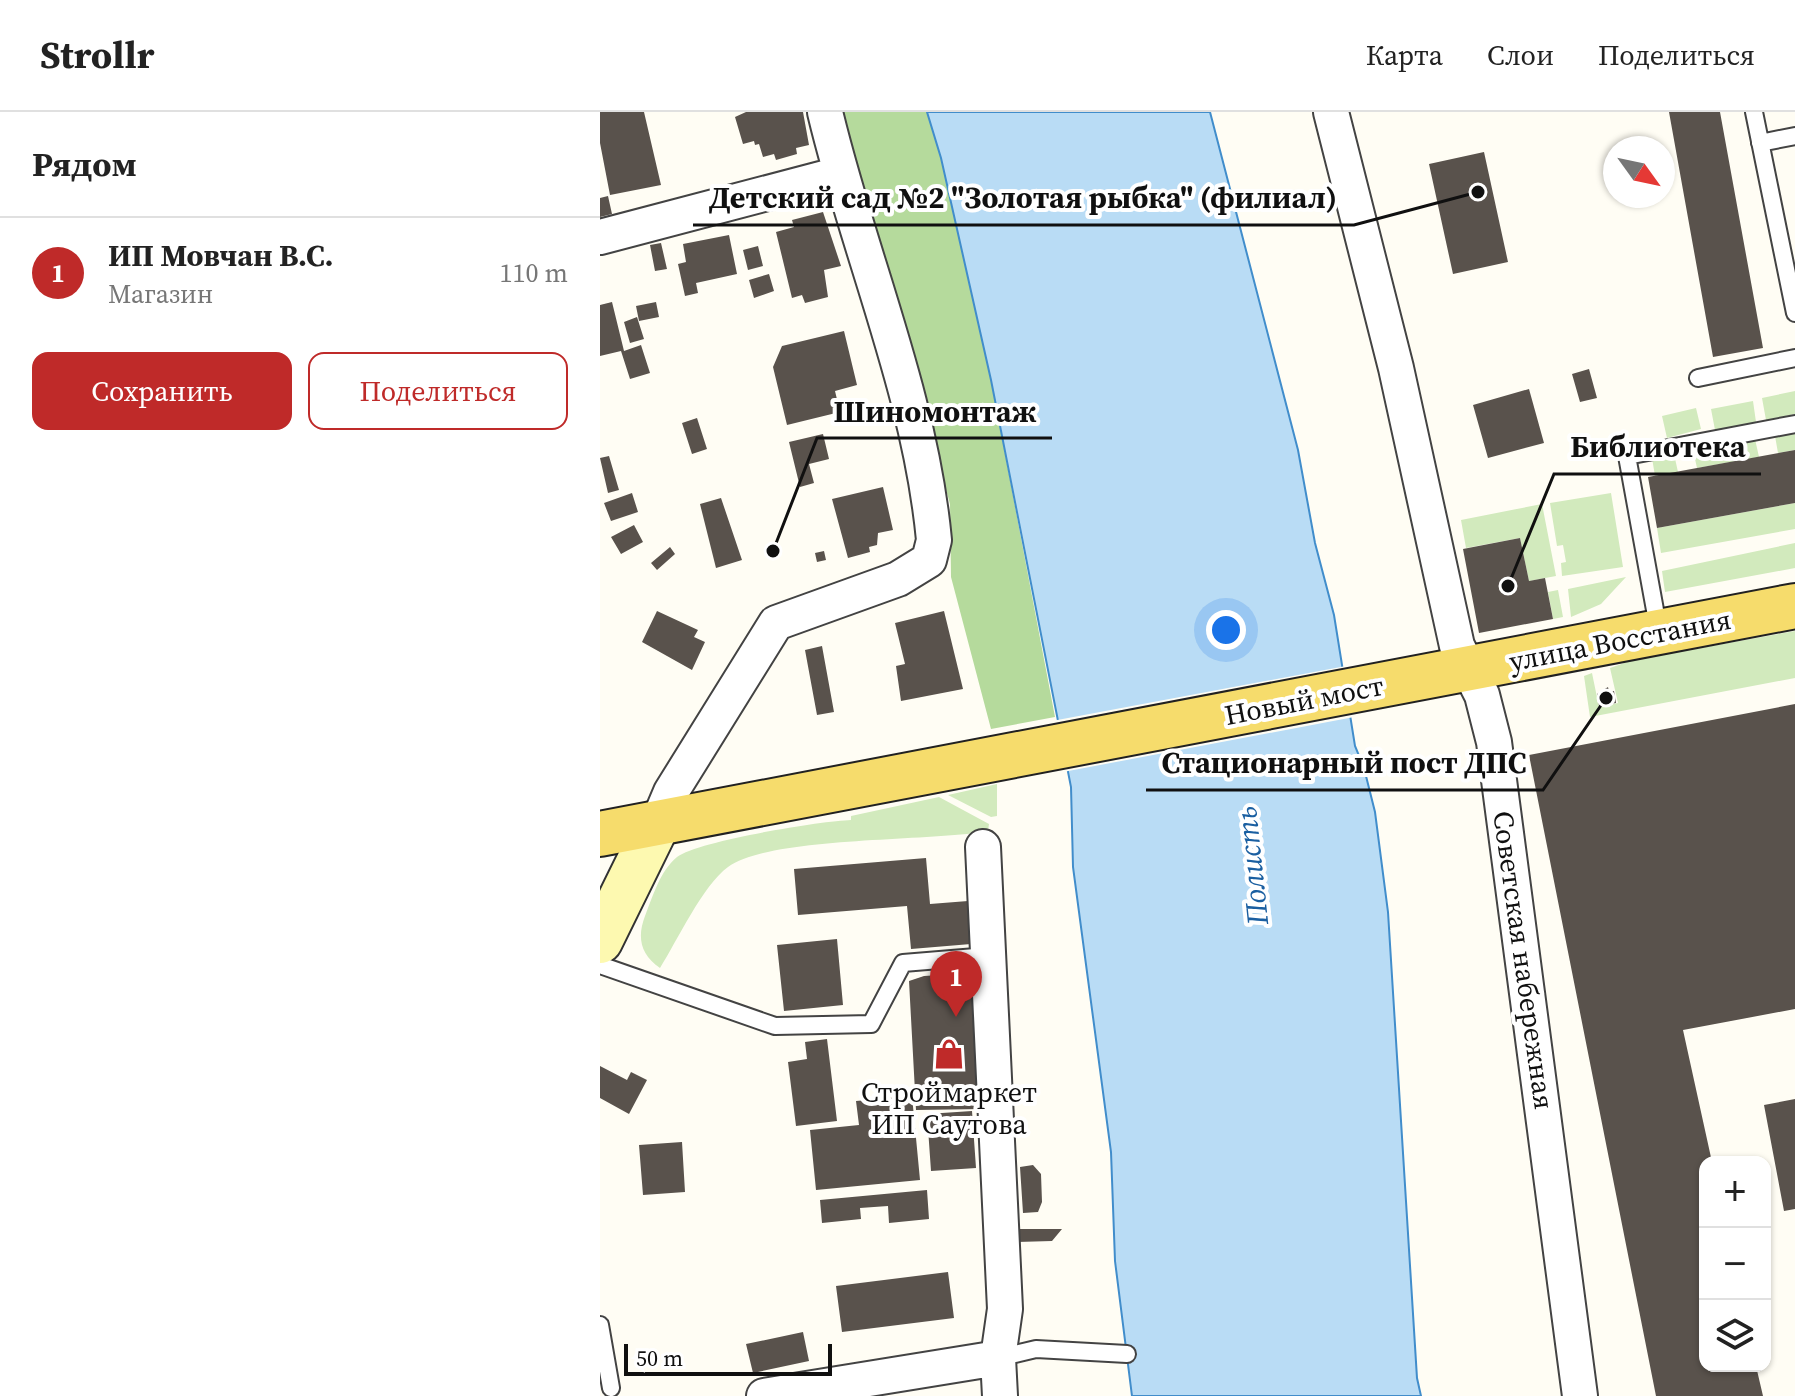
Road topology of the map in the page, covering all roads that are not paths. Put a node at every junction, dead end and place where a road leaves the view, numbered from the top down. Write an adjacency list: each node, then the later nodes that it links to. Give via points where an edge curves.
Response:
1 (825, 112): 6 (street)
2 (1331, 112): 14 (street, Советская набережная, via 1396,368 1457,646)
3 (1754, 112): 5 (lane)
4 (1795, 136): 5 (lane)
5 (1760, 143): 8 (lane)
6 (840, 174): 7 (street); 15 (street, via 913,409 933,522 929,560 898,579 776,623 671,792)
7 (600, 237)
8 (1795, 313)
9 (1795, 358): 10 (lane)
10 (1698, 378)
11 (1795, 424): 13 (lane, via 1627,456)
12 (1795, 606): 13 (main road, улица Восстания)
13 (1659, 632): 14 (main road, улица Восстания)
14 (1456, 671): 15 (main road, Новый мост); 27 (street, Советская набережная, via 1482,695 1494,742)
15 (657, 825): 16 (main road, Новый мост); 18 (main road)
16 (600, 834)
17 (983, 847): 19 (street)
18 (600, 941)
19 (988, 956): 20 (lane, via 903,963 871,1024 775,1026); 23 (street, via 1005,1309)
20 (600, 965)
21 (600, 1325): 24 (lane)
22 (1127, 1354): 23 (lane, via 1036,1349)
23 (998, 1358): 25 (street); 26 (street)
24 (611, 1388)
25 (764, 1396)
26 (1000, 1396)
27 (1580, 1396)

